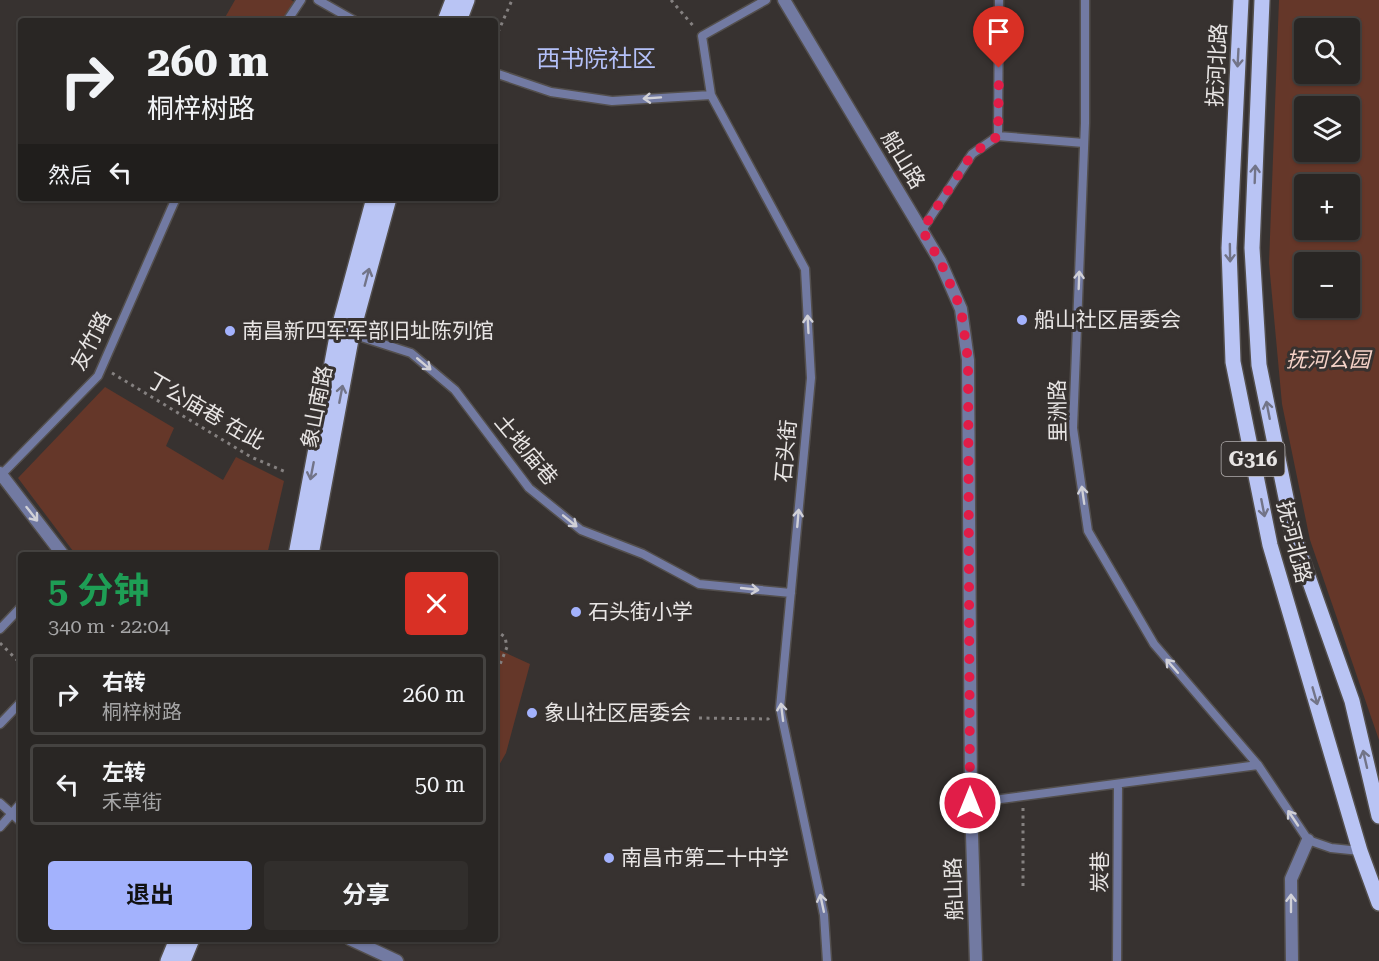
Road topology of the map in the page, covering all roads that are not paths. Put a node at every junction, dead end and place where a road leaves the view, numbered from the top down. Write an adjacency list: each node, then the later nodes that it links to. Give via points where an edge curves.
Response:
1 (301, 0): 11 (lane)
2 (318, 0): 12 (lane)
3 (453, 0): 13 (main road)
4 (467, 0): 14 (main road)
5 (766, 0): 16 (lane, 石头街, via 702,36)
6 (784, 0): 22 (street, 船山路)
7 (999, 0): 17 (lane)
8 (1085, 0): 18 (lane, 里洲路)
9 (1241, 0): 43 (main road, 抚河北路 / G316, one-way to 43, via 1229,248 1233,362 1270,545)
10 (1262, 0): 39 (main road, 抚河北路 / G316, one-way to 10, via 1352,701 1294,537 1259,364 1252,248)
11 (289, 18)
12 (350, 18)
13 (446, 18)
14 (460, 18)
15 (498, 74): 16 (lane, one-way to 15, via 612,101 551,92)
16 (711, 95): 28 (lane, 石头街, one-way to 16, via 811,378 805,269)
17 (998, 136): 18 (lane); 22 (lane, via 972,154)
18 (1084, 143): 33 (lane, 里洲路, one-way to 18, via 1154,644 1088,531 1073,428)
19 (175, 201): 24 (lane, 友竹路, via 99,376)
20 (373, 201): 26 (main road, 象山南路, one-way to 26, via 338,331)
21 (388, 201): 23 (main road, 象山南路, one-way to 21)
22 (922, 230): 36 (street, 船山路, via 961,309 968,360)
23 (352, 334): 27 (main road, 象山南路, one-way to 23); 28 (lane, 土地庙巷, one-way to 28, via 411,353 455,390 529,488 581,530 643,554 699,584)
24 (1, 474): 25 (street, one-way to 25)
25 (61, 552)
26 (297, 552)
27 (312, 552)
28 (791, 593): 51 (lane, 石头街, one-way to 28, via 824,915 780,708)
29 (18, 610): 30 (lane)
30 (0, 629)
31 (18, 705): 32 (lane)
32 (0, 724)
33 (1258, 765): 34 (lane); 42 (lane, 里洲路, one-way to 33)
34 (1118, 784): 36 (lane); 53 (lane, 炭巷)
35 (0, 803): 38 (lane)
36 (970, 803): 52 (street, 船山路)
37 (18, 806): 38 (lane)
38 (12, 813): 40 (lane); 41 (lane)
39 (1379, 816)
40 (18, 819)
41 (0, 827)
42 (1308, 840): 43 (lane, via 1331,848); 54 (street, one-way to 42, via 1291,879)
43 (1360, 851): 44 (main road, 抚河北路 / G316)
44 (1379, 903)
45 (176, 942): 48 (main road)
46 (191, 942): 49 (main road)
47 (356, 942): 50 (street)
48 (168, 961)
49 (183, 961)
50 (397, 961)
51 (826, 961)
52 (976, 961)
53 (1118, 961)
54 (1292, 961)

